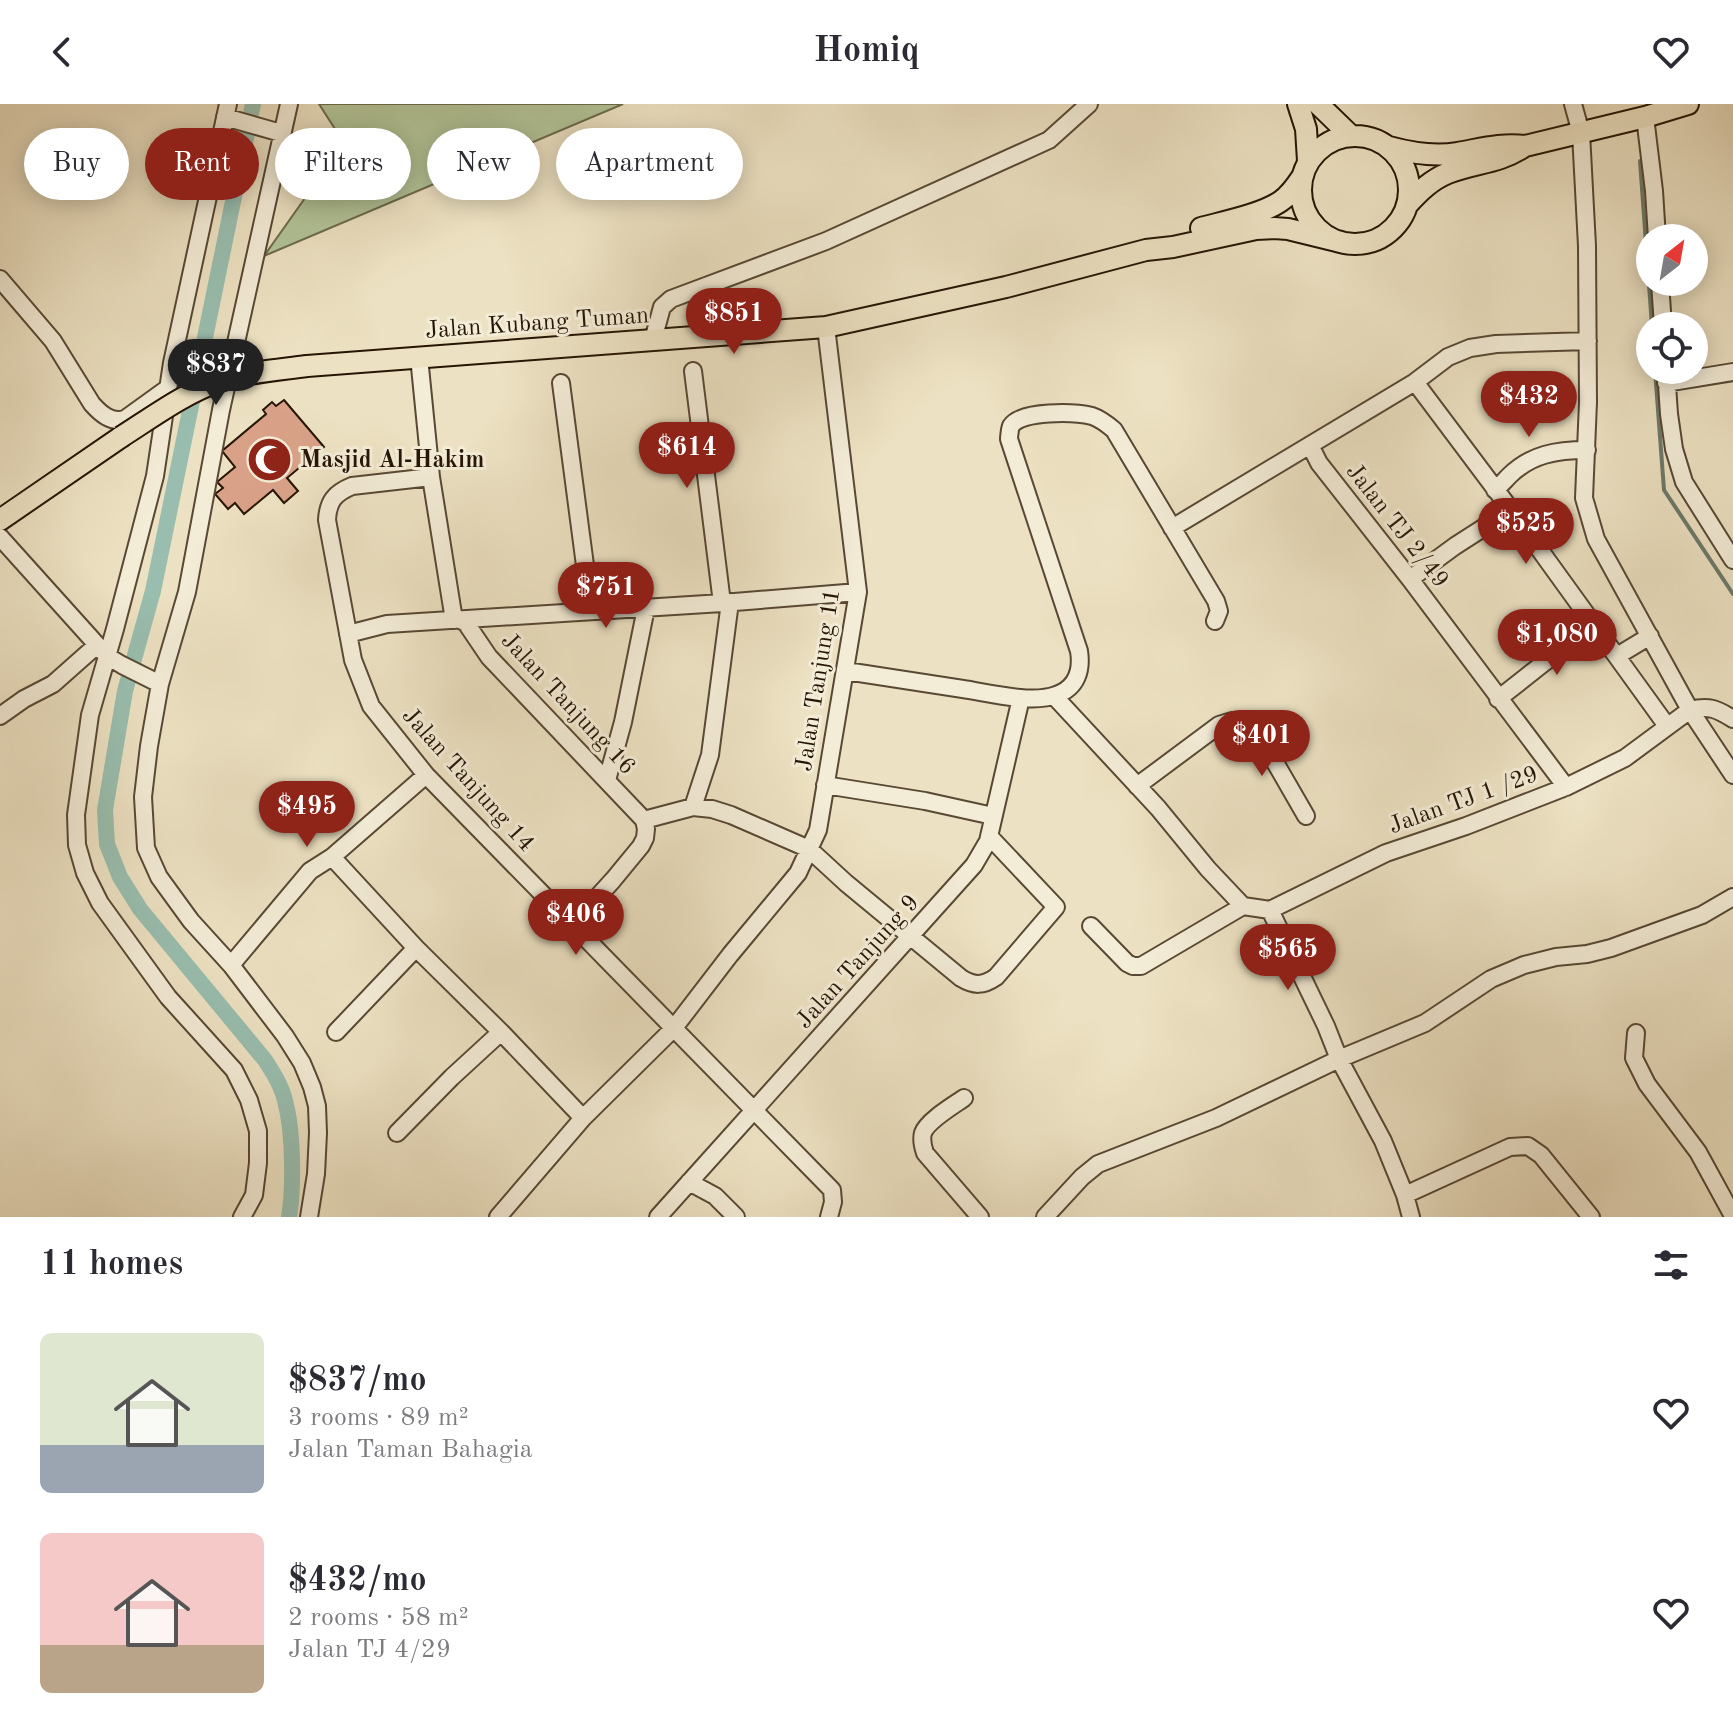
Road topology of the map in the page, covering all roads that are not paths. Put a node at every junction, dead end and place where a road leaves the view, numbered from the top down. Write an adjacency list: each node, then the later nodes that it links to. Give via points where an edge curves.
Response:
1 (289, 104): 9 (street)
2 (1089, 104): 23 (street, via 1049,140 826,241 671,299 662,307)
3 (1298, 104): 16 (main road, via 1306,129)
4 (1318, 104): 12 (main road)
5 (1573, 104): 11 (street)
6 (1688, 104): 8 (main road)
7 (230, 114): 10 (street); 32 (street)
8 (1645, 117): 11 (main road); 18 (street)
9 (282, 128)
10 (275, 130)
11 (1581, 133): 13 (main road); 24 (street)
12 (1351, 136): 14 (main road); 16 (main road, via 1320,148)
13 (1525, 146): 14 (main road, via 1440,155); 17 (main road, via 1500,160 1446,174)
14 (1389, 147): 17 (main road, via 1406,171)
15 (275, 160): 55 (street, via 187,592)
16 (1305, 169): 19 (main road, via 1303,207 1325,235); 20 (main road, Jalan Kubang Tuman, via 1292,191 1269,208 1171,237)
17 (1408, 204): 19 (main road, via 1394,229 1382,237 1369,243)
18 (1656, 224)
19 (1341, 242): 20 (main road, Jalan Kubang Tuman, via 1274,228)
20 (1146, 250): 22 (main road, Jalan Kubang Tuman)
21 (0, 279): 32 (street, via 53,341 100,413 125,419)
22 (826, 327): 23 (main road, Jalan Kubang Tuman); 43 (street, Jalan Tanjung 11)
23 (653, 340): 25 (main road, Jalan Kubang Tuman)
24 (1588, 341): 29 (street, via 1470,348); 34 (street)
25 (419, 357): 35 (street); 38 (main road, Jalan Kubang Tuman, bridge, via 307,366 217,382 121,437)
26 (693, 371): 44 (street)
27 (1733, 372): 28 (street)
28 (1708, 373)
29 (1415, 382): 33 (street); 36 (street)
30 (561, 383): 46 (street)
31 (1667, 384): 41 (street, via 1674,449 1684,482)
32 (168, 388): 52 (street, via 155,476)
33 (1310, 445): 39 (street); 42 (street, Jalan TJ 2/49)
34 (1587, 450): 36 (street, via 1541,456); 51 (street, via 1584,498 1596,539)
35 (431, 477): 47 (street); 50 (street, Jalan Tanjung 14, via 352,486 332,498 327,520)
36 (1495, 490): 37 (street)
37 (1511, 510): 42 (street); 49 (street)
38 (0, 520)
39 (1172, 528): 48 (street, via 1216,601); 56 (street, via 1104,421 1054,413 1021,418 1011,427 1009,439 1079,651 1078,678)
40 (0, 537): 52 (street)
41 (1733, 560)
42 (1410, 579): 58 (street, Jalan TJ 2/49)
43 (858, 592): 44 (street); 54 (street, Jalan Tanjung 11)
44 (726, 603): 45 (street); 69 (street, via 710,755)
45 (646, 608): 46 (street); 65 (street)
46 (591, 611): 47 (street)
47 (457, 620): 50 (street, via 387,624); 65 (street, Jalan Tanjung 16, via 466,623 489,657)
48 (1215, 621)
49 (1594, 626): 53 (street); 58 (street)
50 (348, 634): 63 (street, Jalan Tanjung 14, via 371,706)
51 (1650, 636): 53 (street); 59 (street)
52 (102, 650): 55 (street); 60 (street); 96 (street, via 76,815 77,845 100,903 168,997 234,1070 249,1100 258,1131 258,1163 254,1195)
53 (1617, 656): 62 (street)
54 (846, 671): 57 (street); 66 (street, Jalan Tanjung 11)
55 (154, 681): 83 (street, via 143,797 146,848 159,877)
56 (1054, 696): 57 (street); 67 (street)
57 (1021, 698): 70 (street, Jalan Tanjung 9)
58 (1498, 699): 68 (street, Jalan TJ 2/49)
59 (1690, 710): 61 (street, via 1717,710); 62 (street, Jalan TJ 1 /29); 64 (street)
60 (0, 716)
61 (1733, 719)
62 (1667, 726): 68 (street, Jalan TJ 1 /29, via 1625,758)
63 (426, 775): 75 (street); 79 (street, Jalan Tanjung 14)
64 (1733, 775)
65 (607, 780): 72 (street, Jalan Tanjung 16)
66 (825, 785): 70 (street); 74 (street, Jalan Tanjung 11, via 818,830)
67 (1137, 786): 71 (street, via 1219,725 1232,721 1261,738); 77 (street)
68 (1566, 787): 78 (street, Jalan TJ 1 /29, via 1386,853)
69 (693, 807): 72 (street); 74 (street, via 731,815)
70 (993, 816): 73 (street, Jalan Tanjung 9)
71 (1306, 816)
72 (644, 820): 79 (street, via 641,846)
73 (989, 836): 81 (street, Jalan Tanjung 9, via 974,865); 81 (street, via 1056,907 996,977 977,985)
74 (809, 849): 81 (street); 84 (street, Jalan Tanjung 11, via 798,873)
75 (332, 857): 82 (street); 83 (street, via 310,871)
76 (1732, 900): 88 (street, via 1611,948 1524,965 1491,979 1425,1023)
77 (1243, 906): 78 (street); 80 (street, via 1141,966 1127,963)
78 (1270, 910): 88 (street)
79 (573, 924): 84 (street, Jalan Tanjung 14)
80 (1091, 926)
81 (911, 937): 90 (street, Jalan Tanjung 9)
82 (416, 948): 85 (street); 86 (street)
83 (231, 965): 97 (street, via 285,1036 312,1087 318,1133)
84 (674, 1028): 90 (street, Jalan Tanjung 14); 91 (street, Jalan Tanjung 11)
85 (336, 1032)
86 (501, 1032): 91 (street); 92 (street)
87 (1636, 1033): 95 (street, via 1634,1058 1647,1084 1698,1152)
88 (1339, 1059): 94 (street); 103 (street, via 1216,1118 1098,1164)
89 (964, 1098): 102 (street, via 925,1128 923,1145)
90 (755, 1111): 93 (street, Jalan Tanjung 9); 101 (street, Jalan Tanjung 14, via 832,1190)
91 (583, 1118): 98 (street, Jalan Tanjung 11)
92 (397, 1133)
93 (689, 1182): 99 (street, Jalan Tanjung 9); 100 (street, via 715,1196)
94 (1405, 1195): 104 (street); 105 (street, via 1510,1147 1528,1146)
95 (1733, 1216)
96 (242, 1217)
97 (309, 1217)
98 (498, 1217)
99 (658, 1217)
100 (736, 1217)
101 (829, 1217)
102 (980, 1217)
103 (1045, 1217)
104 (1411, 1217)
105 (1591, 1217)

